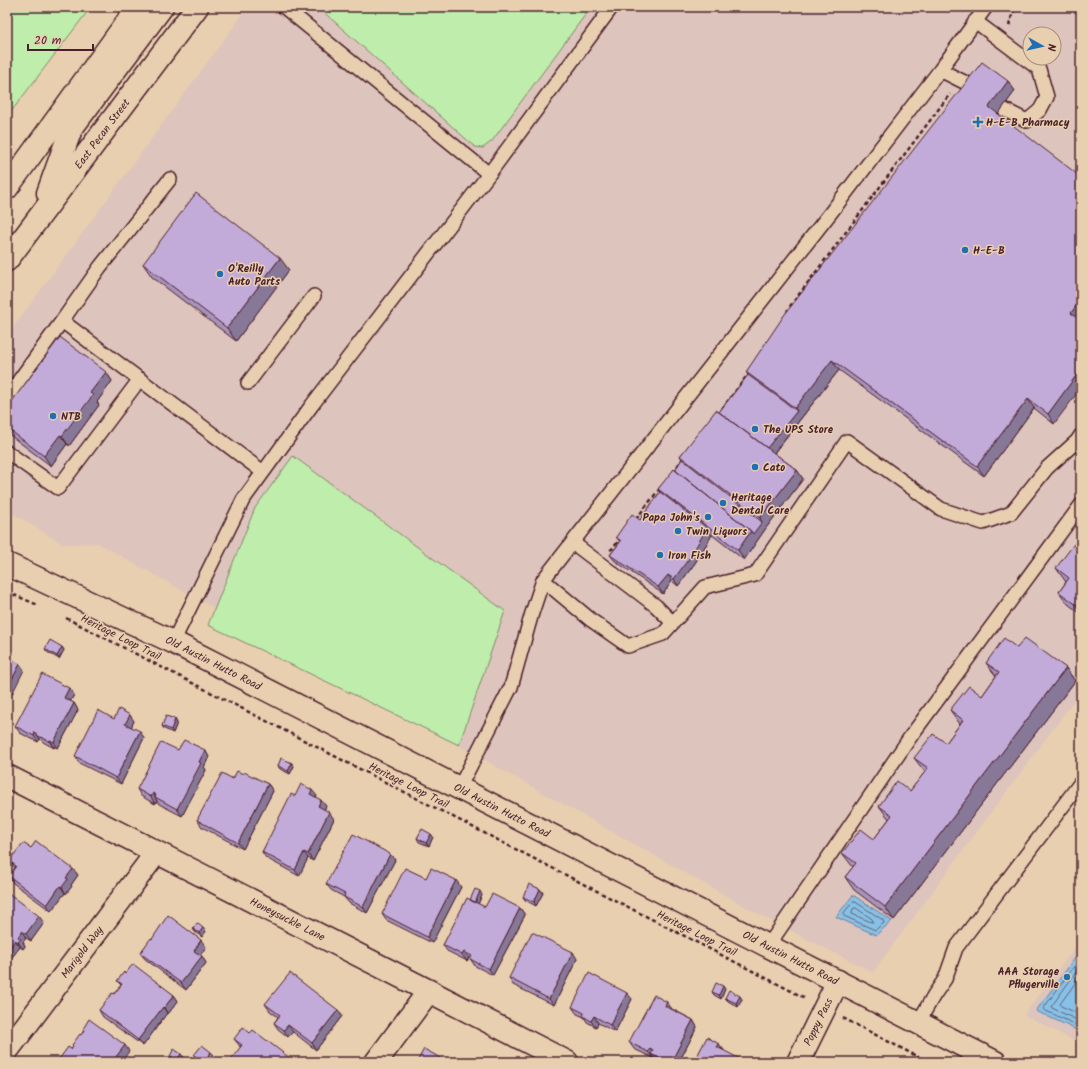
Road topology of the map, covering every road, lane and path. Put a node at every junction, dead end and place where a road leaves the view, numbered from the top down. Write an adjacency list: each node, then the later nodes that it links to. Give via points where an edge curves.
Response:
1 (138, 7): 16 (street)
2 (162, 7): 17 (street, via 71,130)
3 (197, 7): 17 (street, East Pecan Street)
4 (284, 7): 14 (lane)
5 (612, 7): 14 (lane)
6 (986, 7): 8 (lane)
7 (1018, 7): 9 (path)
8 (975, 21): 10 (lane); 13 (lane, via 1039,69 1047,97 1040,110 1027,121)
9 (1005, 30)
10 (940, 70): 11 (lane); 36 (lane)
11 (976, 88)
12 (952, 92): 20 (path, via 788,309)
13 (1002, 109)
14 (488, 174): 30 (lane)
15 (170, 179): 21 (lane, via 100,267)
16 (7, 188)
17 (42, 212): 18 (street, East Pecan Street)
18 (7, 260)
19 (314, 296): 24 (lane)
20 (787, 315)
21 (62, 321): 23 (lane); 25 (lane)
22 (752, 370): 26 (path)
23 (140, 379): 28 (lane, via 58,488); 30 (lane)
24 (248, 383)
25 (7, 397)
26 (713, 420)
27 (1081, 435): 43 (lane, via 1047,468 1011,513 983,523 940,509 847,441 755,575 705,587)
28 (7, 452)
29 (684, 457): 31 (path)
30 (263, 472): 44 (lane, via 243,500)
31 (670, 475)
32 (665, 482): 34 (path)
33 (1081, 505): 49 (lane, via 911,736)
34 (632, 525)
35 (622, 537): 37 (path, via 612,549)
36 (573, 543): 39 (lane); 43 (lane, via 656,606)
37 (607, 550)
38 (7, 564): 44 (street, Old Austin Hutto Road)
39 (543, 580): 43 (lane, via 591,620 628,646 664,634); 47 (lane, via 511,686)
40 (7, 592): 41 (path)
41 (42, 606)
42 (63, 617): 52 (path, Heritage Loop Trail)
43 (673, 623)
44 (173, 642): 47 (street, Old Austin Hutto Road)
45 (7, 776): 48 (street, Honeysuckle Lane)
46 (1081, 782): 54 (lane, via 956,948 946,978)
47 (459, 788): 49 (street, Old Austin Hutto Road)
48 (156, 853): 51 (street, Honeysuckle Lane); 55 (street, Marigold Way)
49 (768, 946): 50 (street, Old Austin Hutto Road)
50 (838, 981): 54 (street, Old Austin Hutto Road); 58 (street, Poppy Pass)
51 (430, 990): 56 (street); 57 (street, Honeysuckle Lane)
52 (802, 996)
53 (851, 1022): 59 (path)
54 (918, 1023): 60 (street, Old Austin Hutto Road)
55 (7, 1051)
56 (376, 1062)
57 (567, 1062)
58 (798, 1062)
59 (928, 1062)
60 (995, 1062)

